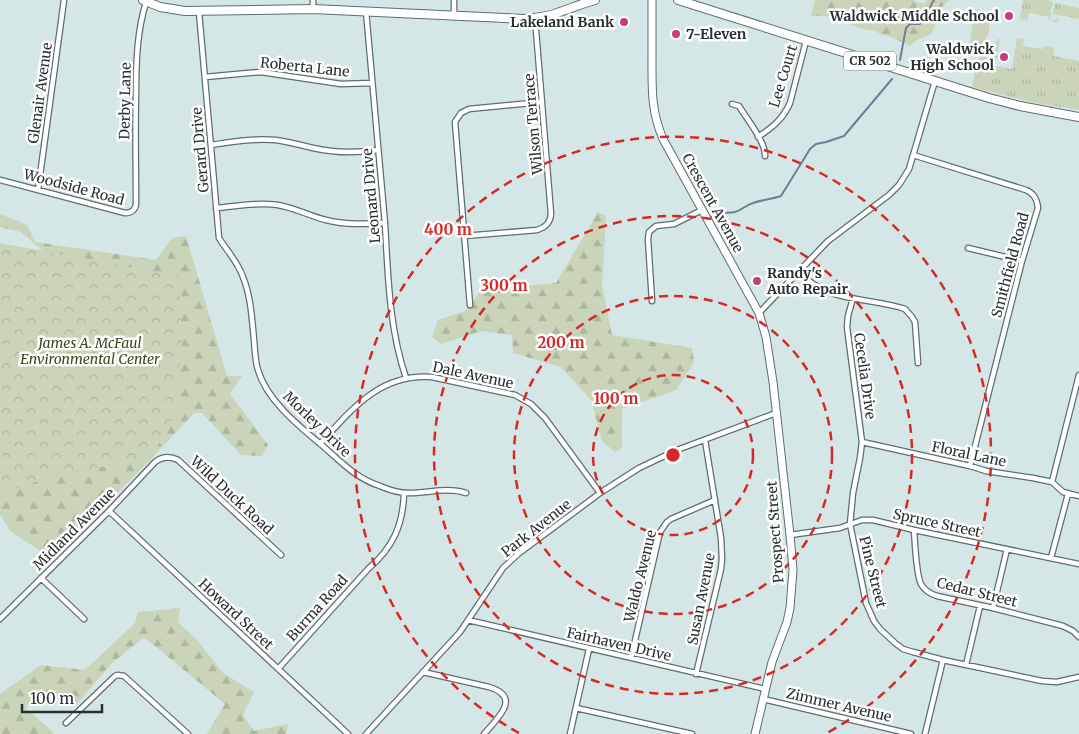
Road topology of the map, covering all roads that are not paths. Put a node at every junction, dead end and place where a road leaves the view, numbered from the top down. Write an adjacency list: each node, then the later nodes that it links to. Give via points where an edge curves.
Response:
1 (64, 0): 26 (street, Glenair Avenue)
2 (313, 0): 8 (street)
3 (454, 0): 11 (street)
4 (595, 0): 12 (main road)
5 (652, 0): 29 (main road, Crescent Avenue, via 655,116 663,140)
6 (678, 0): 13 (main road, CR 502)
7 (145, 1): 10 (main road, via 172,10); 27 (street, Derby Lane, via 138,42)
8 (313, 9): 9 (main road); 10 (main road)
9 (366, 11): 11 (main road); 16 (street, Leonard Drive)
10 (199, 12): 14 (street, Gerard Drive)
11 (454, 16): 12 (main road)
12 (535, 18): 17 (street, Wilson Terrace)
13 (806, 41): 15 (main road, CR 502); 20 (street, Lee Court, via 786,111 774,126)
14 (205, 77): 16 (street, Roberta Lane, via 261,72 341,84); 21 (street, Gerard Drive)
15 (935, 81): 19 (main road, CR 502, via 1020,106); 23 (street)
16 (372, 83): 22 (street, Leonard Drive)
17 (542, 102): 31 (street, via 469,109 461,113 455,122); 31 (street, Wilson Terrace, via 551,214 546,226 538,230)
18 (732, 104): 20 (street, via 739,106)
19 (1079, 117)
20 (758, 137): 24 (street)
21 (211, 145): 22 (street, via 273,140 340,152); 28 (street, Gerard Drive)
22 (378, 150): 30 (street, Leonard Drive)
23 (913, 155): 33 (street, Smithfield Road, via 1033,194 1038,208); 34 (street, via 909,169 893,191 828,241)
24 (765, 156)
25 (0, 180): 26 (street, Woodside Road)
26 (38, 190): 27 (street, Woodside Road, via 125,213 132,211)
27 (136, 203)
28 (216, 208): 30 (street, via 276,205 338,223); 35 (street, Gerard Drive, via 219,238)
29 (702, 210): 37 (street, via 674,224 656,226 650,232); 39 (main road, Crescent Avenue)
30 (384, 223): 42 (street, Leonard Drive, via 394,335)
31 (464, 236): 38 (street)
32 (968, 248): 33 (street)
33 (1022, 261): 49 (street, Smithfield Road)
34 (799, 271): 36 (street, via 824,291); 39 (street)
35 (244, 279): 47 (street, Morley Drive, via 261,379 277,403)
36 (853, 298): 40 (street, via 909,312 914,322); 44 (street, Cecelia Drive, via 847,327)
37 (652, 301)
38 (470, 306)
39 (759, 314): 43 (main road, Crescent Avenue, via 766,337)
40 (918, 363)
41 (1079, 375): 50 (street)
42 (406, 378): 47 (street, Dale Avenue, via 368,395); 53 (street, Dale Avenue, via 432,377 522,398 545,418)
43 (776, 413): 45 (street, Park Avenue); 60 (main road, Prospect Street)
44 (860, 428): 46 (street, Pine Street)
45 (704, 440): 53 (street, Park Avenue, via 658,459); 56 (street, Susan Avenue)
46 (862, 442): 49 (street, Floral Lane); 58 (street, Pine Street)
47 (320, 444): 51 (street, Morley Drive, via 357,475)
48 (166, 457): 57 (street, Midland Avenue, via 155,462); 62 (street, Wild Duck Road, via 178,460)
49 (970, 466): 50 (street, Floral Lane)
50 (1052, 482): 54 (street, Floral Lane)
51 (404, 493): 52 (street, Morley Drive); 76 (street, Burma Road, via 396,534 383,555)
52 (466, 493)
53 (600, 493): 70 (street, Park Avenue, via 510,560)
54 (1068, 494): 55 (street); 63 (street)
55 (1079, 496)
56 (715, 500): 73 (street, Waldo Avenue, via 671,519 660,532); 78 (street, Susan Avenue, via 721,538 721,569)
57 (109, 510): 65 (street, Midland Avenue); 76 (street, Howard Street)
58 (850, 524): 59 (street, Spruce Street, via 873,520); 60 (street, Spruce Street, via 828,531); 74 (street, Pine Street, via 866,603 874,621 886,636 903,648)
59 (914, 530): 61 (street, Spruce Street); 66 (street, Cedar Street, via 919,577 927,591)
60 (790, 535): 80 (main road, Prospect Street, via 790,608)
61 (1007, 549): 63 (street, Spruce Street); 67 (street)
62 (280, 555)
63 (1051, 558): 64 (street, Spruce Street)
64 (1079, 564)
65 (41, 578): 68 (street); 69 (street, Midland Avenue)
66 (980, 606): 67 (street, Cedar Street); 75 (street)
67 (993, 608): 71 (street, Cedar Street, via 1063,626)
68 (84, 619)
69 (0, 620)
70 (468, 620): 72 (street, Fairhaven Drive); 77 (street, Park Avenue)
71 (1079, 637)
72 (589, 648): 73 (street, Fairhaven Drive); 82 (street)
73 (631, 658): 78 (street, Fairhaven Drive)
74 (943, 660): 75 (street, Pine Street); 92 (street)
75 (966, 665): 79 (street, Pine Street, via 1042,681 1057,682)
76 (278, 669): 85 (street, Howard Street)
77 (424, 672): 86 (street, Park Avenue); 87 (street, via 489,687 504,695 503,712)
78 (696, 674): 80 (street, Fairhaven Drive)
79 (1079, 677)
80 (765, 689): 81 (main road, Prospect Street)
81 (762, 699): 90 (main road, Prospect Street); 91 (street, Zimmer Avenue)
82 (576, 708): 88 (street); 89 (street)
83 (66, 723): 84 (street, via 118,674)
84 (188, 734)
85 (348, 734)
86 (366, 734)
87 (484, 734)
88 (570, 734)
89 (692, 734)
90 (755, 734)
91 (911, 734)
92 (925, 734)

